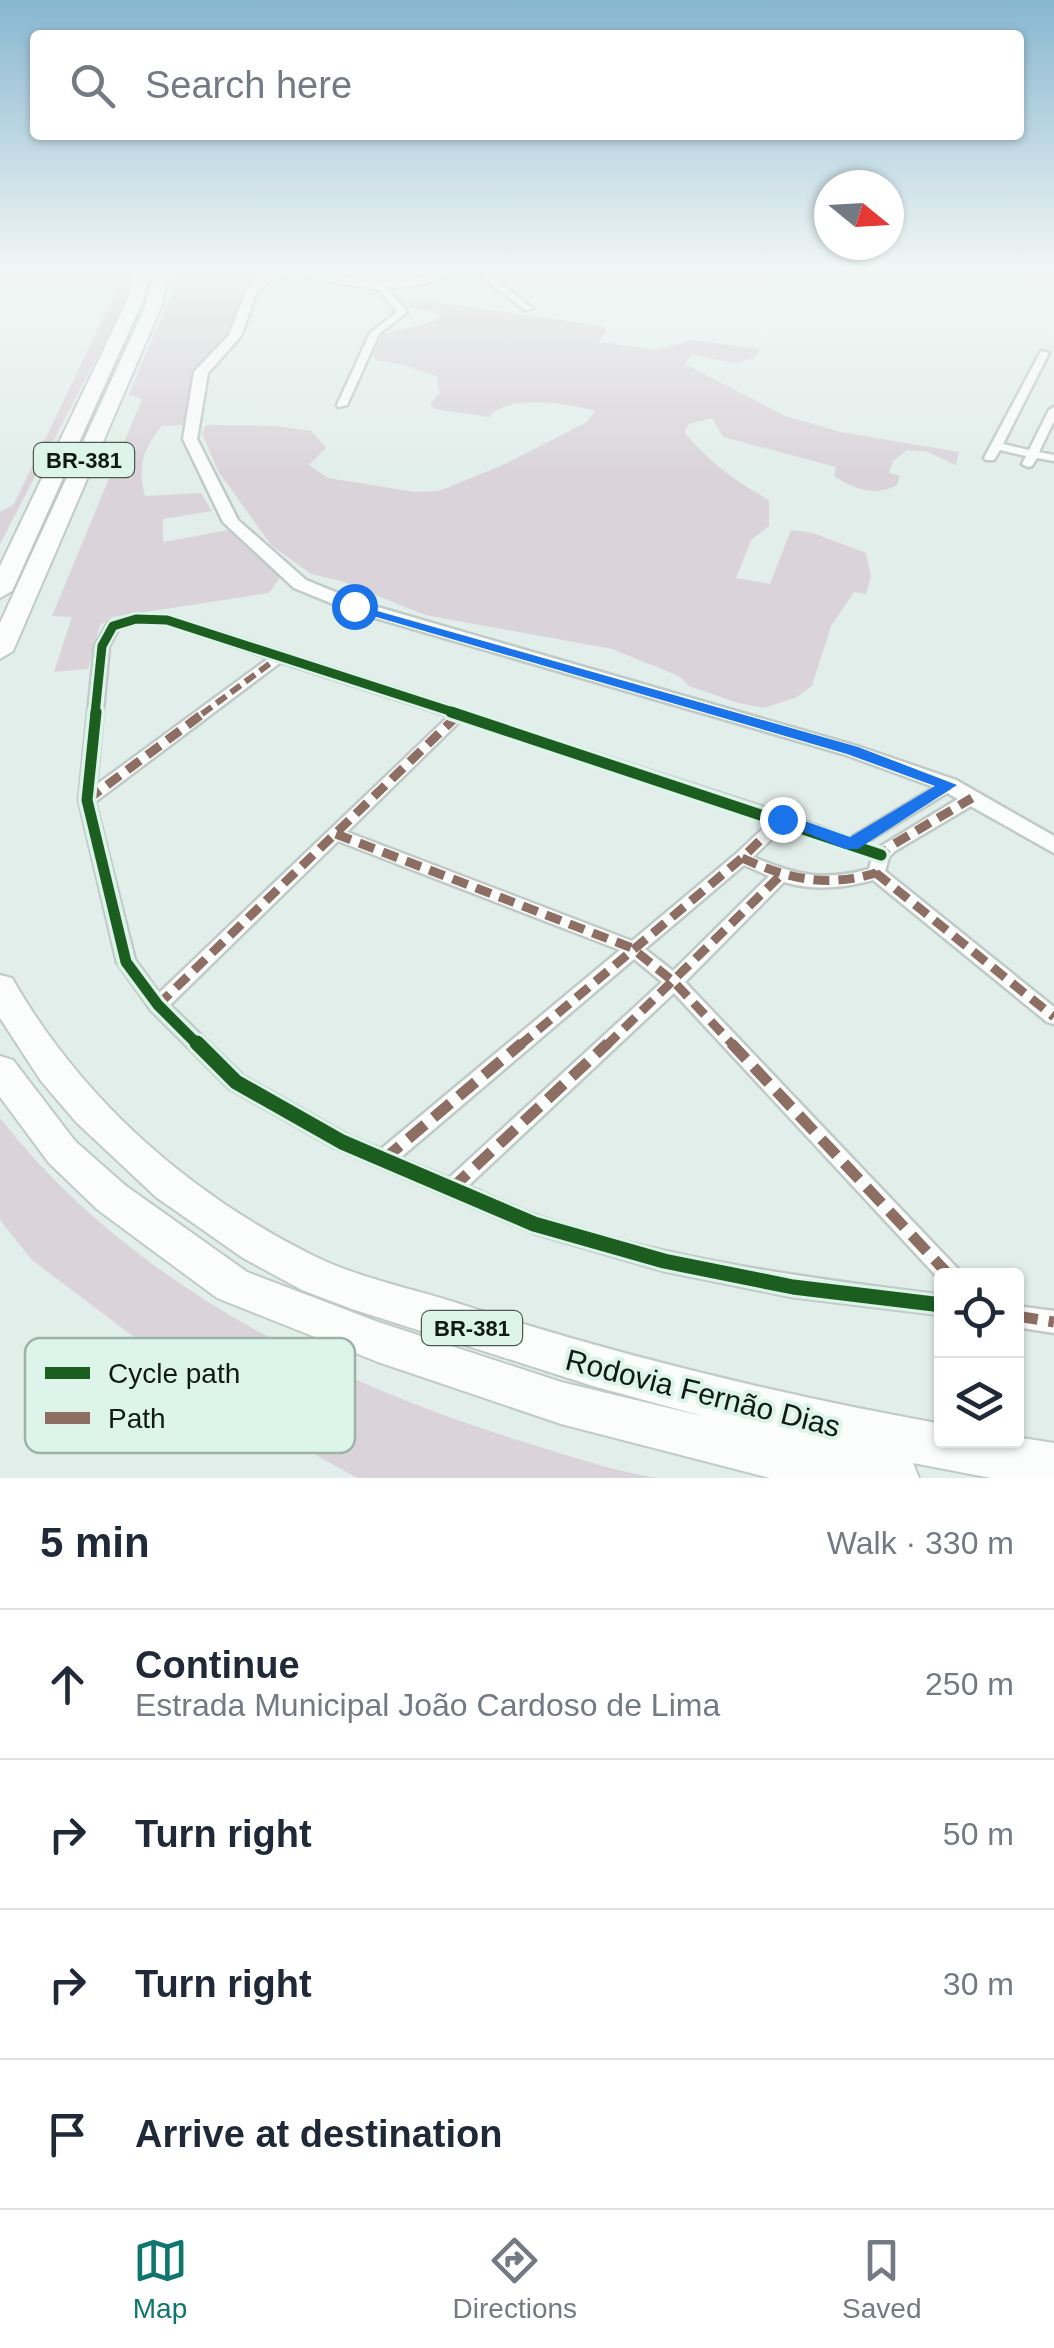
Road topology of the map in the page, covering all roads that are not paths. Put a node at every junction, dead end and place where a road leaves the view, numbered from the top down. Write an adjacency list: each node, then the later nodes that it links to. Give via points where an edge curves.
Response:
1 (118, 337): 14 (highway, BR-381)
2 (140, 337): 15 (highway, BR-381)
3 (235, 337): 18 (street, via 201,372 190,440 231,522 300,584 354,606 852,750)
4 (373, 337): 8 (street)
5 (1044, 353): 6 (street)
6 (1036, 370): 7 (street); 10 (street)
7 (1054, 373)
8 (342, 405)
9 (1054, 410): 13 (street)
10 (996, 446): 11 (street); 13 (street)
11 (990, 458)
12 (1054, 458): 13 (street)
13 (1031, 459)
14 (0, 591)
15 (0, 652)
16 (280, 656): 17 (street); 20 (street); 20 (street, via 167,620 113,626 102,646)
17 (458, 716): 21 (street); 22 (street)
18 (949, 785): 19 (street); 23 (street)
19 (972, 798): 24 (street); 26 (street)
20 (87, 800): 31 (street, via 126,962)
21 (782, 819): 23 (street); 25 (street)
22 (336, 834): 28 (street); 31 (street)
23 (852, 844): 26 (street)
24 (1054, 846)
25 (742, 858): 27 (street); 28 (street)
26 (878, 864): 27 (street, via 841,884); 32 (street)
27 (782, 876): 29 (street)
28 (632, 948): 29 (street); 34 (street)
29 (674, 982): 35 (street); 36 (street)
30 (0, 987): 40 (highway, Rodovia Fernão Dias / BR-381, via 44,1058 121,1144 237,1231 302,1270 576,1364 785,1417)
31 (158, 1005): 34 (street, via 236,1082)
32 (1054, 1017)
33 (0, 1070): 41 (highway, Rodovia Fernão Dias / BR-381, via 62,1152 112,1198 232,1286 561,1403 785,1459)
34 (383, 1160): 35 (street)
35 (451, 1189): 37 (street, via 534,1224 664,1261)
36 (942, 1268)
37 (934, 1304)
38 (1024, 1317): 39 (street)
39 (1054, 1322)
40 (1054, 1466)
41 (896, 1478)

